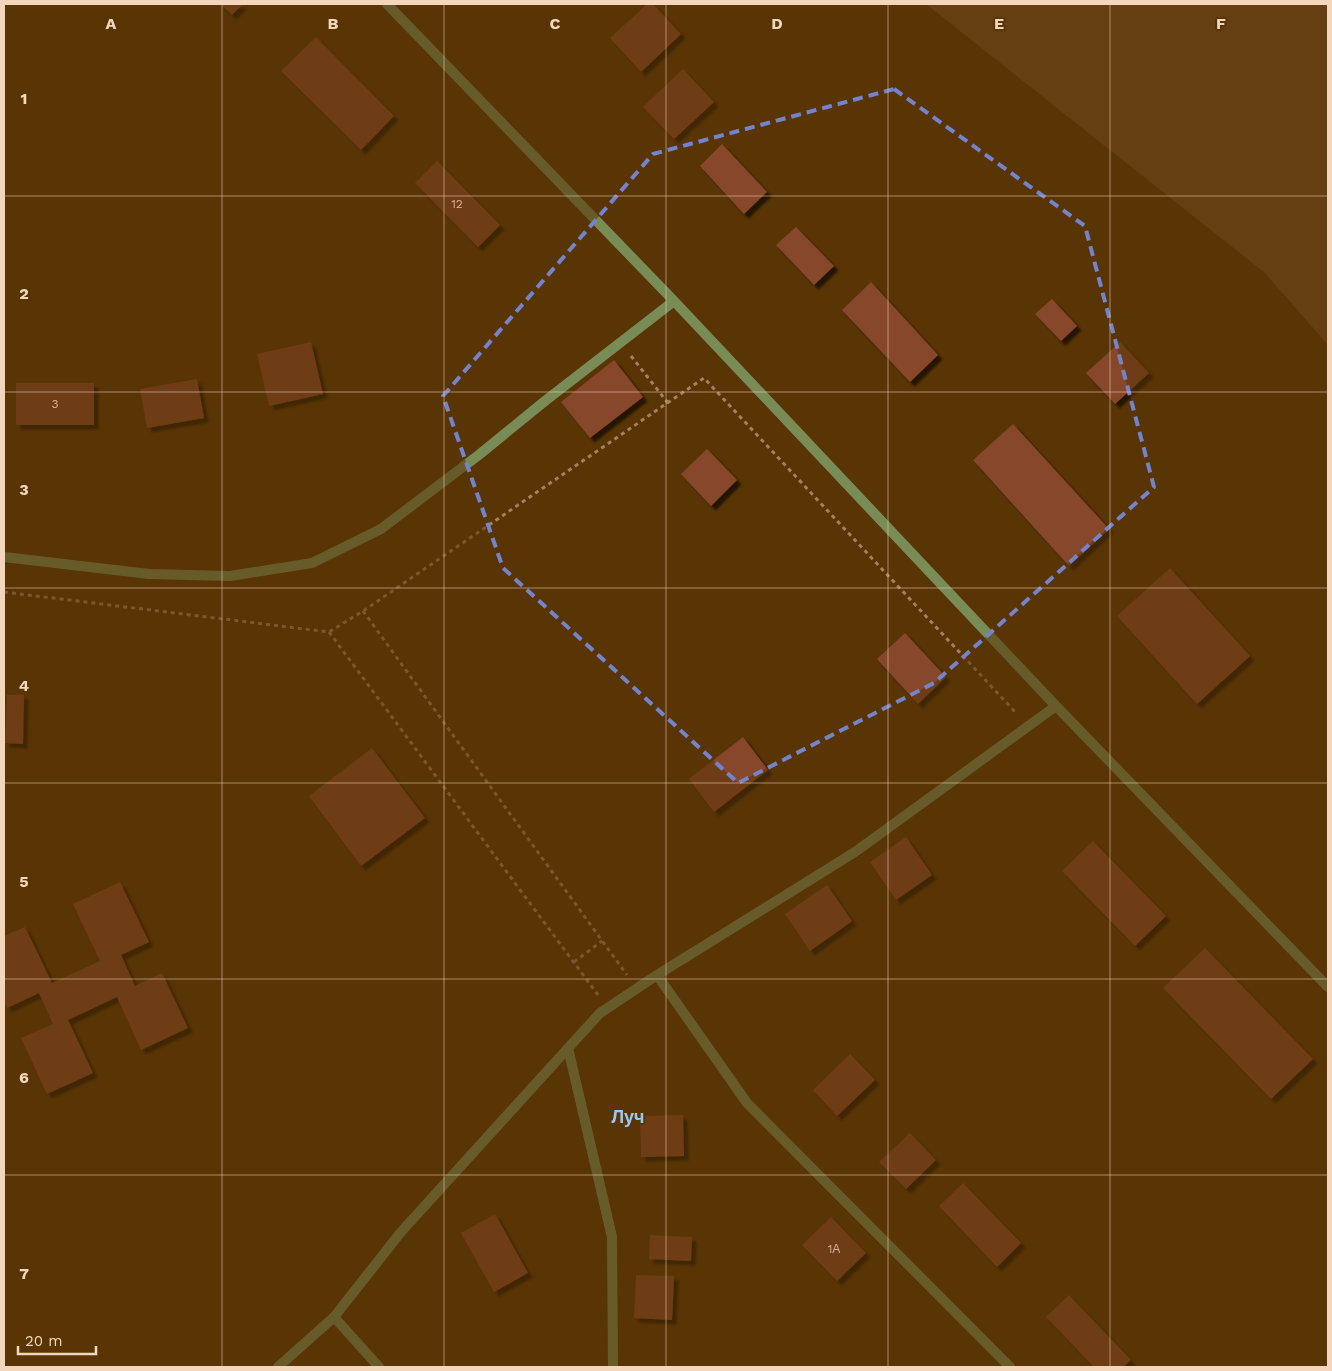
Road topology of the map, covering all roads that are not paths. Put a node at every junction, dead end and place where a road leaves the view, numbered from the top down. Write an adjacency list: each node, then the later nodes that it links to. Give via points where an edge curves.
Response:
1 (387, 4): 2 (street)
2 (674, 301): 3 (street, via 381,528 312,563 230,576 158,574); 4 (street)
3 (4, 557)
4 (1056, 706): 5 (street, via 855,852); 6 (street)
5 (656, 975): 7 (street, via 600,1012); 12 (street, via 747,1103)
6 (1328, 987)
7 (568, 1048): 8 (street, via 401,1232); 11 (street, via 612,1237)
8 (334, 1317): 9 (street); 10 (street)
9 (278, 1367)
10 (378, 1367)
11 (613, 1367)
12 (1010, 1367)

